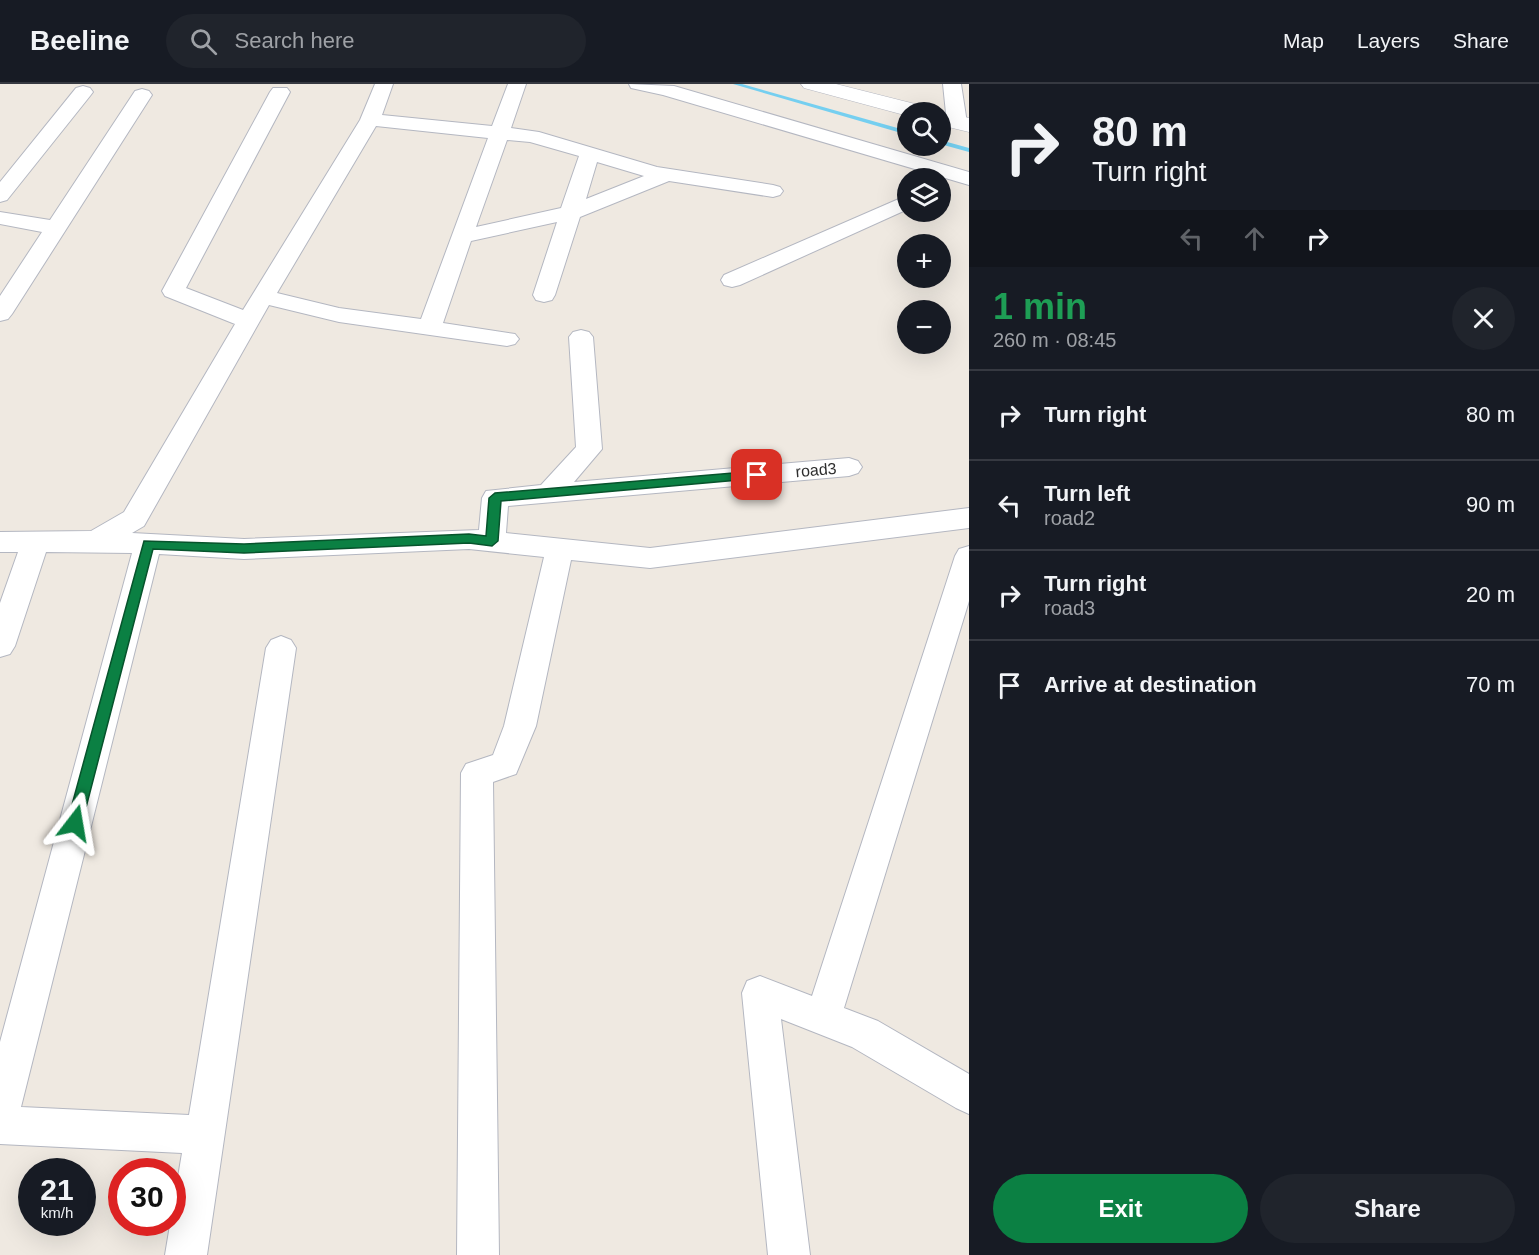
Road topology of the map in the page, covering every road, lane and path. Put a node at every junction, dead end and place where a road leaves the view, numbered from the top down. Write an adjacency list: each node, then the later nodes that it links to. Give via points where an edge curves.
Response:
1 (384, 84): 10 (street)
2 (517, 84): 12 (street)
3 (638, 84): 15 (street)
4 (811, 84): 9 (street)
5 (952, 84): 11 (street)
6 (82, 92): 18 (street)
7 (280, 92): 28 (street, via 173,291)
8 (142, 95): 22 (street)
9 (897, 106)
10 (370, 120): 12 (street); 26 (street)
11 (956, 122)
12 (499, 133): 13 (street, via 532,136); 23 (street)
13 (590, 153): 14 (street); 20 (street)
14 (666, 175): 17 (street); 20 (street)
15 (966, 178): 16 (street)
16 (951, 183)
17 (773, 190)
18 (0, 196)
19 (897, 206): 24 (street)
20 (570, 213): 23 (street); 25 (street)
21 (0, 218): 22 (street)
22 (57, 228): 27 (street)
23 (462, 237): 29 (street)
24 (732, 280)
25 (544, 295)
26 (264, 297): 28 (street); 29 (street, via 339,315)
27 (0, 314)
28 (249, 321): 35 (street, via 134,519)
29 (429, 329): 31 (street)
30 (581, 337): 33 (street, via 589,449)
31 (507, 339)
32 (849, 467): 33 (street, road3)
33 (549, 493): 36 (street, road3, via 495,498)
34 (969, 518): 40 (street, via 651,558)
35 (96, 541): 38 (street); 39 (street)
36 (492, 541): 39 (street, via 244,549); 40 (street)
37 (0, 542): 38 (street)
38 (35, 542): 43 (street)
39 (148, 544): 47 (street)
40 (560, 548): 51 (street, via 520,726 505,765 477,773)
41 (969, 556): 42 (street)
42 (963, 597): 45 (street)
43 (0, 646)
44 (280, 648): 49 (street)
45 (823, 1018): 46 (street, via 865,1034); 52 (street, via 760,993)
46 (969, 1095)
47 (0, 1113)
48 (0, 1125): 49 (street)
49 (205, 1135): 50 (street)
50 (186, 1255)
51 (478, 1255)
52 (789, 1255)

